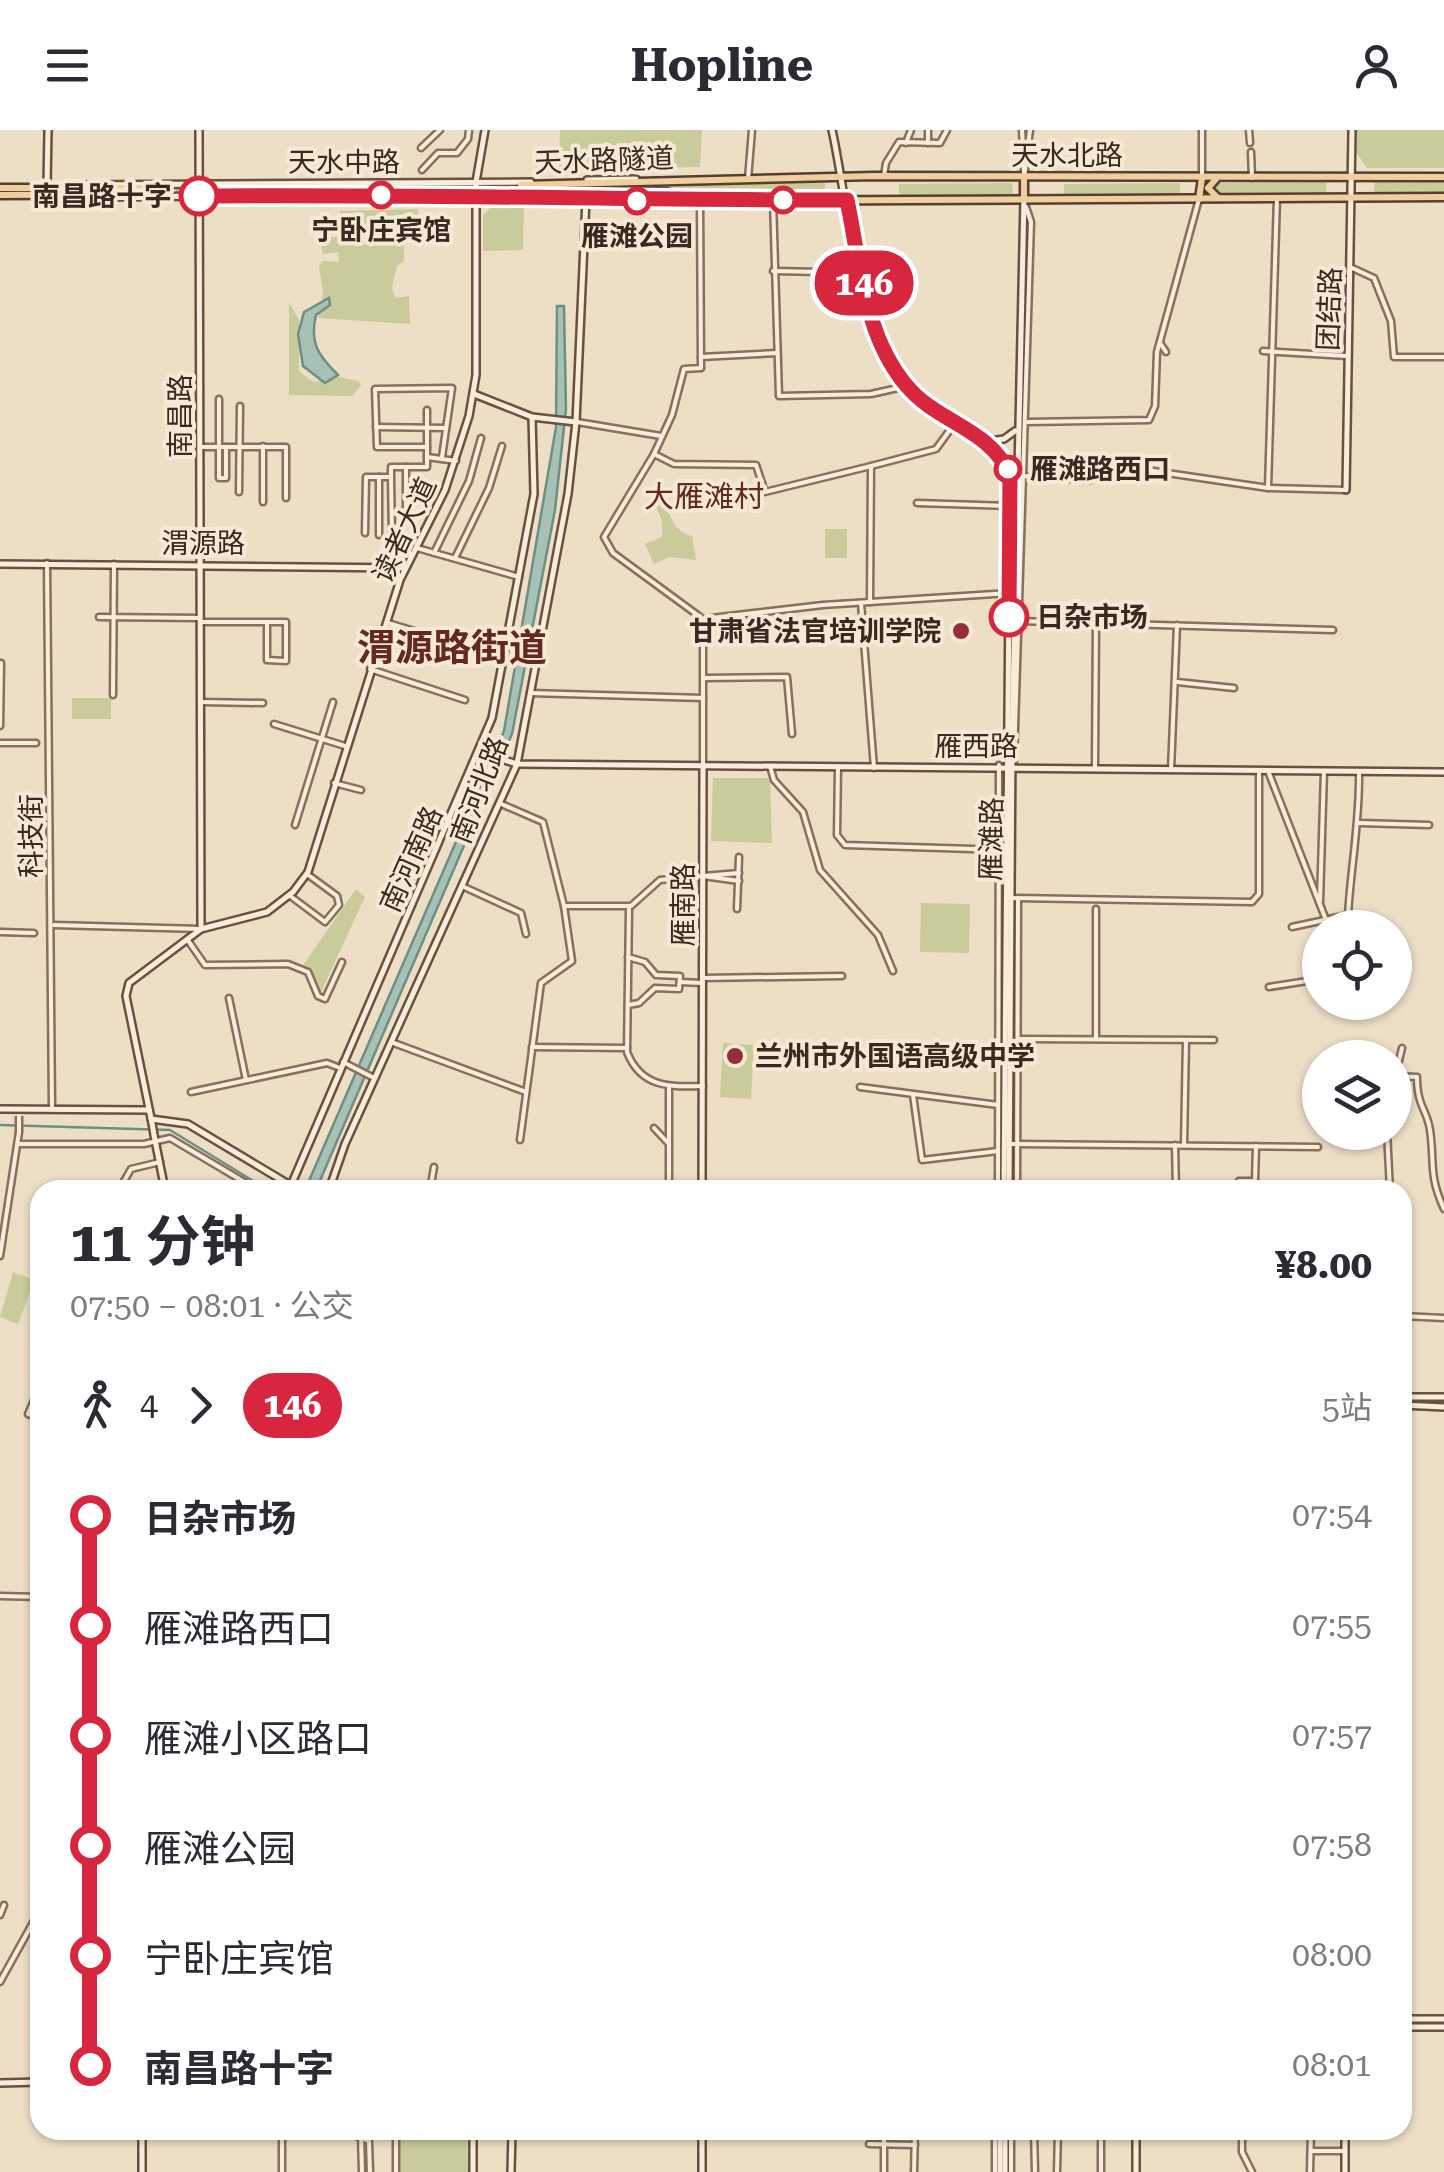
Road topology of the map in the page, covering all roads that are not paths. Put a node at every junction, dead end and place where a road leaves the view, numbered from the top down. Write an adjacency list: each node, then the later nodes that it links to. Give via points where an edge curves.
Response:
1 (48, 130): 35 (main road)
2 (198, 130): 37 (main road, 南昌路)
3 (440, 130): 19 (street)
4 (469, 130): 21 (street, via 458,152 438,153)
5 (485, 130): 34 (main road, 读者大道)
6 (752, 130): 32 (street)
7 (832, 130): 26 (main road)
8 (910, 130): 16 (street)
9 (928, 130): 18 (street)
10 (947, 130): 18 (street, via 943,142)
11 (1022, 130): 27 (street)
12 (1030, 130): 27 (street)
13 (1202, 130): 29 (street)
14 (1249, 130): 17 (street)
15 (1352, 130): 23 (main road, 团结路)
16 (906, 142): 18 (street); 22 (street, via 894,146)
17 (1250, 142)
18 (928, 143)
19 (420, 148)
20 (1251, 152): 31 (street)
21 (422, 170)
22 (884, 176): 26 (main road, 天水北路); 27 (main road, 天水北路)
23 (1352, 177): 24 (main road, 天水北路); 31 (main road, 天水北路); 49 (main road, 团结路)
24 (1375, 177): 25 (main road, 天水北路); 50 (main road, via 1367,186)
25 (1444, 177)
26 (843, 178): 32 (main road, 天水北路); 55 (main road)
27 (1024, 178): 28 (main road, 天水北路); 44 (main road)
28 (1182, 178): 29 (main road, 天水北路); 45 (main road, via 1188,188)
29 (1202, 178): 30 (main road, 天水北路); 46 (main road)
30 (1217, 178): 31 (main road, 天水北路); 47 (main road, via 1208,188)
31 (1252, 178)
32 (748, 179): 33 (main road, 天水北路)
33 (689, 180): 38 (main road, 天水路隧道)
34 (476, 182): 37 (main road, 天水中路); 38 (main road, 天水中路); 40 (main road, 读者大道)
35 (47, 186): 36 (main road, 天水中路); 39 (main road, 天水中路)
36 (58, 186): 37 (main road, 天水中路); 41 (main road, via 158,191)
37 (198, 186): 42 (main road, 南昌路)
38 (521, 188): 40 (main road, 天水中路); 51 (main road, 天水中路); 52 (main road, 天水路隧道, via 666,192)
39 (0, 192): 41 (main road, 天水中路)
40 (476, 195): 42 (main road, 天水中路); 67 (main road, 读者大道)
41 (60, 196): 42 (main road, 天水中路)
42 (199, 196): 87 (main road, 南昌路)
43 (1444, 197): 50 (main road, 天水北路)
44 (1024, 198): 45 (main road, 天水北路); 55 (main road, 天水北路); 73 (street, via 1031,222); 78 (main road, 雁滩路)
45 (1181, 198): 46 (main road, 天水北路)
46 (1200, 198): 47 (main road, 天水北路); 59 (street)
47 (1218, 198): 48 (main road, 天水北路)
48 (1277, 198): 49 (main road, 天水北路); 61 (street)
49 (1352, 198): 50 (main road, 天水北路); 56 (main road, 团结路)
50 (1376, 198)
51 (586, 199): 52 (main road, 天水中路); 72 (main road, 南河北路)
52 (690, 199): 53 (main road, 天水北路)
53 (700, 199): 54 (main road, 天水北路); 63 (street)
54 (773, 200): 55 (main road, 天水北路); 57 (street)
55 (847, 200): 66 (main road, via 872,320)
56 (1350, 267): 64 (main road, 团结路); 65 (street, via 1374,278 1394,356)
57 (773, 271): 58 (street); 62 (street)
58 (822, 272)
59 (1160, 343): 60 (street); 73 (street, via 1149,420)
60 (1166, 352)
61 (1266, 352): 64 (street); 98 (street)
62 (776, 353): 63 (street); 66 (street, via 779,396 872,394)
63 (701, 356): 79 (street, via 701,368 684,369)
64 (1347, 356): 99 (main road, 团结路)
65 (1444, 357)
66 (906, 386): 74 (main road)
67 (474, 394): 71 (main road); 92 (main road, 读者大道)
68 (220, 399): 82 (street)
69 (240, 406): 84 (street)
70 (427, 410): 76 (street)
71 (532, 417): 72 (main road); 117 (main road, 南河南路, via 536,479)
72 (573, 421): 79 (street); 137 (main road, 南河北路, via 568,494)
73 (1026, 422): 95 (street)
74 (955, 423): 81 (main road); 93 (street, via 936,449)
75 (375, 427): 76 (street); 77 (street, via 375,389 452,388); 88 (street, via 377,448)
76 (427, 428): 77 (street); 88 (street)
77 (446, 428): 91 (street)
78 (1017, 428): 81 (main road); 95 (main road, 雁滩路)
79 (660, 436): 89 (street)
80 (481, 438): 110 (street, via 469,481)
81 (988, 441): 104 (main road, 雁滩路, via 1010,475)
82 (219, 446): 83 (street); 83 (street, via 219,478 226,478); 87 (street)
83 (226, 446): 84 (street)
84 (240, 446): 85 (street); 100 (street)
85 (263, 446): 101 (street, via 286,447); 102 (street)
86 (502, 446): 111 (street)
87 (200, 447): 113 (main road, 南昌路)
88 (427, 447): 90 (street)
89 (654, 454): 93 (street, via 674,464 756,465 764,492); 123 (street, via 604,541)
90 (427, 457): 91 (street); 94 (street, via 427,467)
91 (442, 457): 92 (street)
92 (456, 461): 109 (main road, 读者大道)
93 (871, 466): 120 (street)
94 (406, 467): 97 (street, via 391,467); 105 (street, via 406,511)
95 (1021, 476): 98 (street, via 1090,480 1093,462); 126 (main road, 雁滩路)
96 (379, 477): 97 (street); 106 (street, via 366,478); 108 (street)
97 (391, 477): 105 (street)
98 (1268, 488): 99 (street)
99 (1346, 490)
100 (238, 492)
101 (286, 498)
102 (263, 502)
103 (916, 504): 104 (street)
104 (1010, 506): 118 (main road, 雁滩路)
105 (392, 512): 107 (street)
106 (365, 533)
107 (392, 534)
108 (379, 535)
109 (415, 548): 110 (street); 116 (main road, 读者大道)
110 (434, 553): 111 (street)
111 (455, 558): 117 (street)
112 (114, 563): 113 (main road, 渭源路); 115 (main road, 渭源路); 122 (street)
113 (200, 563): 116 (main road, 渭源路); 124 (main road, 南昌路)
114 (0, 564): 115 (main road, 渭源路)
115 (47, 564): 187 (street, 科技街)
116 (405, 568): 128 (main road, 读者大道)
117 (518, 578): 131 (main road, 南河南路)
118 (1010, 593): 120 (street); 126 (main road, 雁滩路)
119 (861, 602): 120 (street); 123 (street); 157 (street)
120 (870, 602)
121 (100, 617): 122 (street)
122 (114, 618): 124 (street); 138 (street)
123 (702, 619): 134 (street, 雁南路)
124 (200, 620): 127 (street); 141 (main road, 南昌路)
125 (1096, 620): 126 (street); 129 (street); 158 (street)
126 (1014, 621): 153 (main road, 雁滩路)
127 (267, 622): 127 (street, via 286,622 286,660 267,660)
128 (386, 622): 131 (street); 133 (main road, 读者大道)
129 (1177, 624): 130 (street); 135 (street)
130 (1333, 630)
131 (503, 658): 151 (main road, 南河南路)
132 (1, 663): 145 (street)
133 (370, 669): 140 (street); 150 (main road, 读者大道)
134 (703, 678): 139 (street, 雁南路); 146 (street, via 787,677)
135 (1177, 682): 136 (street); 159 (street)
136 (1234, 688)
137 (530, 693): 139 (street); 152 (main road, 南河北路)
138 (113, 695)
139 (703, 698): 154 (street, 雁南路)
140 (465, 700)
141 (201, 702): 143 (street); 190 (main road, 南昌路)
142 (333, 702): 147 (street)
143 (263, 704)
144 (274, 724): 147 (street)
145 (0, 726)
146 (792, 734)
147 (321, 739): 150 (street); 169 (street)
148 (0, 743): 149 (street)
149 (36, 743)
150 (344, 746): 165 (main road, 读者大道)
151 (479, 752): 152 (main road, 雁西路); 213 (main road, 南河南路)
152 (517, 764): 154 (main road, 雁西路); 167 (main road, 南河北路)
153 (1006, 765): 157 (main road, 雁西路); 158 (main road, 雁西路); 171 (main road, 雁滩路); 179 (main road, 雁滩路)
154 (703, 766): 155 (main road, 雁西路); 175 (main road, 雁南路)
155 (770, 766): 156 (main road, 雁西路); 197 (street, via 803,812 820,870 878,936)
156 (838, 767): 157 (main road, 雁西路); 171 (street, via 837,835 845,845)
157 (874, 768)
158 (1095, 768): 159 (main road, 雁西路)
159 (1170, 770): 160 (main road, 雁西路)
160 (1259, 771): 161 (main road, 雁西路); 179 (street, via 1259,894 1252,902)
161 (1268, 771): 162 (main road, 雁西路); 180 (street)
162 (1324, 771): 163 (main road, 雁西路); 180 (street)
163 (1359, 771): 164 (main road, 雁西路); 168 (street)
164 (1444, 772)
165 (334, 783): 166 (street); 174 (main road, 读者大道)
166 (361, 790)
167 (499, 803): 177 (main road, 南河北路); 181 (street, via 543,822)
168 (1360, 823): 170 (street); 186 (street)
169 (295, 825)
170 (1429, 825)
171 (1002, 850): 179 (main road, 雁滩路); 223 (street, 雁滩路)
172 (739, 856): 173 (street)
173 (739, 873): 175 (street); 176 (street)
174 (307, 874): 178 (main road, 读者大道); 178 (street, via 336,896 339,905 325,922)
175 (703, 876): 176 (street); 182 (street, via 660,880); 199 (main road, 雁南路)
176 (739, 881): 183 (street)
177 (462, 886): 193 (street, via 522,914); 209 (main road, 南河北路)
178 (289, 895): 190 (main road, 读者大道, via 260,916)
179 (1011, 898): 205 (street, 雁滩路); 212 (main road, 雁滩路); 234 (main road, 雁滩路)
180 (1319, 903): 185 (street)
181 (564, 906): 182 (street); 210 (street, via 572,962 541,983)
182 (628, 906): 195 (street)
183 (737, 909)
184 (1096, 909): 206 (street)
185 (1322, 910)
186 (1348, 910)
187 (52, 925): 190 (street); 225 (street, 科技街)
188 (1302, 925): 189 (street)
189 (1292, 927)
190 (201, 929): 194 (main road)
191 (0, 932): 192 (street)
192 (34, 933)
193 (526, 934)
194 (187, 940): 196 (street, via 205,966 288,964 308,972 325,998); 226 (main road, via 138,974 126,996)
195 (628, 957): 200 (street, via 656,975 680,976); 204 (street)
196 (342, 962)
197 (894, 971)
198 (842, 976): 199 (street)
199 (703, 980): 200 (street); 217 (main road, 雁南路)
200 (680, 982): 204 (street, via 680,989 656,988)
201 (1302, 982): 202 (street)
202 (1268, 987)
203 (229, 998): 216 (street)
204 (628, 1005): 211 (street)
205 (1018, 1039): 206 (street); 212 (street, 雁滩路)
206 (1096, 1039): 207 (street)
207 (1186, 1040): 208 (street); 236 (street)
208 (1214, 1040)
209 (391, 1042): 215 (main road, 南河北路); 221 (street)
210 (532, 1047): 211 (street); 221 (street)
211 (627, 1048): 218 (street, via 642,1075)
212 (1014, 1052): 234 (main road, 雁滩路)
213 (341, 1065): 215 (street); 216 (street); 247 (main road, 南河南路)
214 (1412, 1077): 258 (street, via 1430,1126 1430,1178)
215 (375, 1078): 248 (main road, 南河北路)
216 (246, 1080): 220 (street)
217 (702, 1086): 218 (street); 251 (main road, 雁南路)
218 (669, 1087): 233 (street)
219 (860, 1087): 222 (street)
220 (191, 1092)
221 (526, 1092): 231 (street)
222 (912, 1095): 223 (street); 240 (street, via 922,1160)
223 (998, 1104): 240 (street, 雁滩路)
224 (0, 1109): 227 (main road)
225 (52, 1109): 226 (main road); 227 (main road)
226 (149, 1110): 228 (main road)
227 (20, 1112): 232 (street, bridge)
228 (151, 1121): 230 (main road, bridge); 246 (main road, via 188,1124)
229 (654, 1128): 233 (street)
230 (154, 1139): 232 (street); 241 (main road); 245 (street, via 170,1138)
231 (520, 1140)
232 (19, 1144): 259 (street)
233 (670, 1144): 250 (street)
234 (1010, 1144): 235 (street); 253 (main road, 雁滩路); 254 (street, 雁滩路)
235 (1175, 1145): 236 (street); 255 (street)
236 (1184, 1145): 237 (street)
237 (1256, 1146): 238 (street); 256 (street)
238 (1302, 1147)
239 (1389, 1150): 257 (street)
240 (998, 1152): 252 (street, 雁滩路)
241 (160, 1162): 243 (street, via 131,1170); 244 (main road)
242 (434, 1168): 249 (street)
243 (124, 1180)
244 (163, 1180)
245 (241, 1180)
246 (276, 1180)
247 (292, 1180)
248 (333, 1180)
249 (432, 1180)
250 (670, 1180)
251 (702, 1180)
252 (1002, 1180)
253 (1005, 1180)
254 (1015, 1180)
255 (1176, 1180)
256 (1255, 1180)
257 (1390, 1180)
258 (1444, 1209)
259 (0, 1256)
260 (1412, 1316): 261 (street)
261 (1444, 1318)
262 (1412, 1397): 263 (main road)
263 (1444, 1397)
264 (1412, 1406): 265 (main road)
265 (1444, 1406)
266 (0, 1596): 267 (street)
267 (30, 1596)
268 (4, 1905): 269 (street)
269 (0, 1914)
270 (30, 1928): 271 (street)
271 (0, 1982)
272 (1412, 2019): 273 (main road)
273 (1444, 2019)
274 (1412, 2028): 275 (main road)
275 (1444, 2028)
276 (30, 2082): 277 (main road)
277 (0, 2083)
278 (142, 2140): 302 (main road)
279 (282, 2140): 303 (street)
280 (362, 2140): 304 (street)
281 (368, 2140): 305 (street)
282 (396, 2140): 306 (street)
283 (473, 2140): 307 (main road)
284 (512, 2140): 308 (main road)
285 (702, 2140): 309 (main road)
286 (884, 2140): 298 (street)
287 (914, 2140): 299 (street)
288 (1005, 2140): 312 (main road)
289 (1005, 2140): 312 (street)
290 (1034, 2140): 313 (street)
291 (1058, 2140): 314 (street)
292 (1101, 2140): 315 (street)
293 (1136, 2140): 316 (main road)
294 (1242, 2140): 317 (street)
295 (1311, 2140): 300 (street)
296 (1344, 2140): 301 (main road)
297 (869, 2144): 298 (street)
298 (884, 2144): 299 (street); 310 (street)
299 (914, 2145): 311 (street)
300 (1310, 2151): 301 (street); 318 (street)
301 (1345, 2151): 319 (main road)
302 (142, 2172)
303 (282, 2172)
304 (362, 2172)
305 (370, 2172)
306 (396, 2172)
307 (473, 2172)
308 (511, 2172)
309 (702, 2172)
310 (884, 2172)
311 (914, 2172)
312 (1003, 2172)
313 (1035, 2172)
314 (1058, 2172)
315 (1101, 2172)
316 (1136, 2172)
317 (1252, 2172)
318 (1310, 2172)
319 (1345, 2172)

